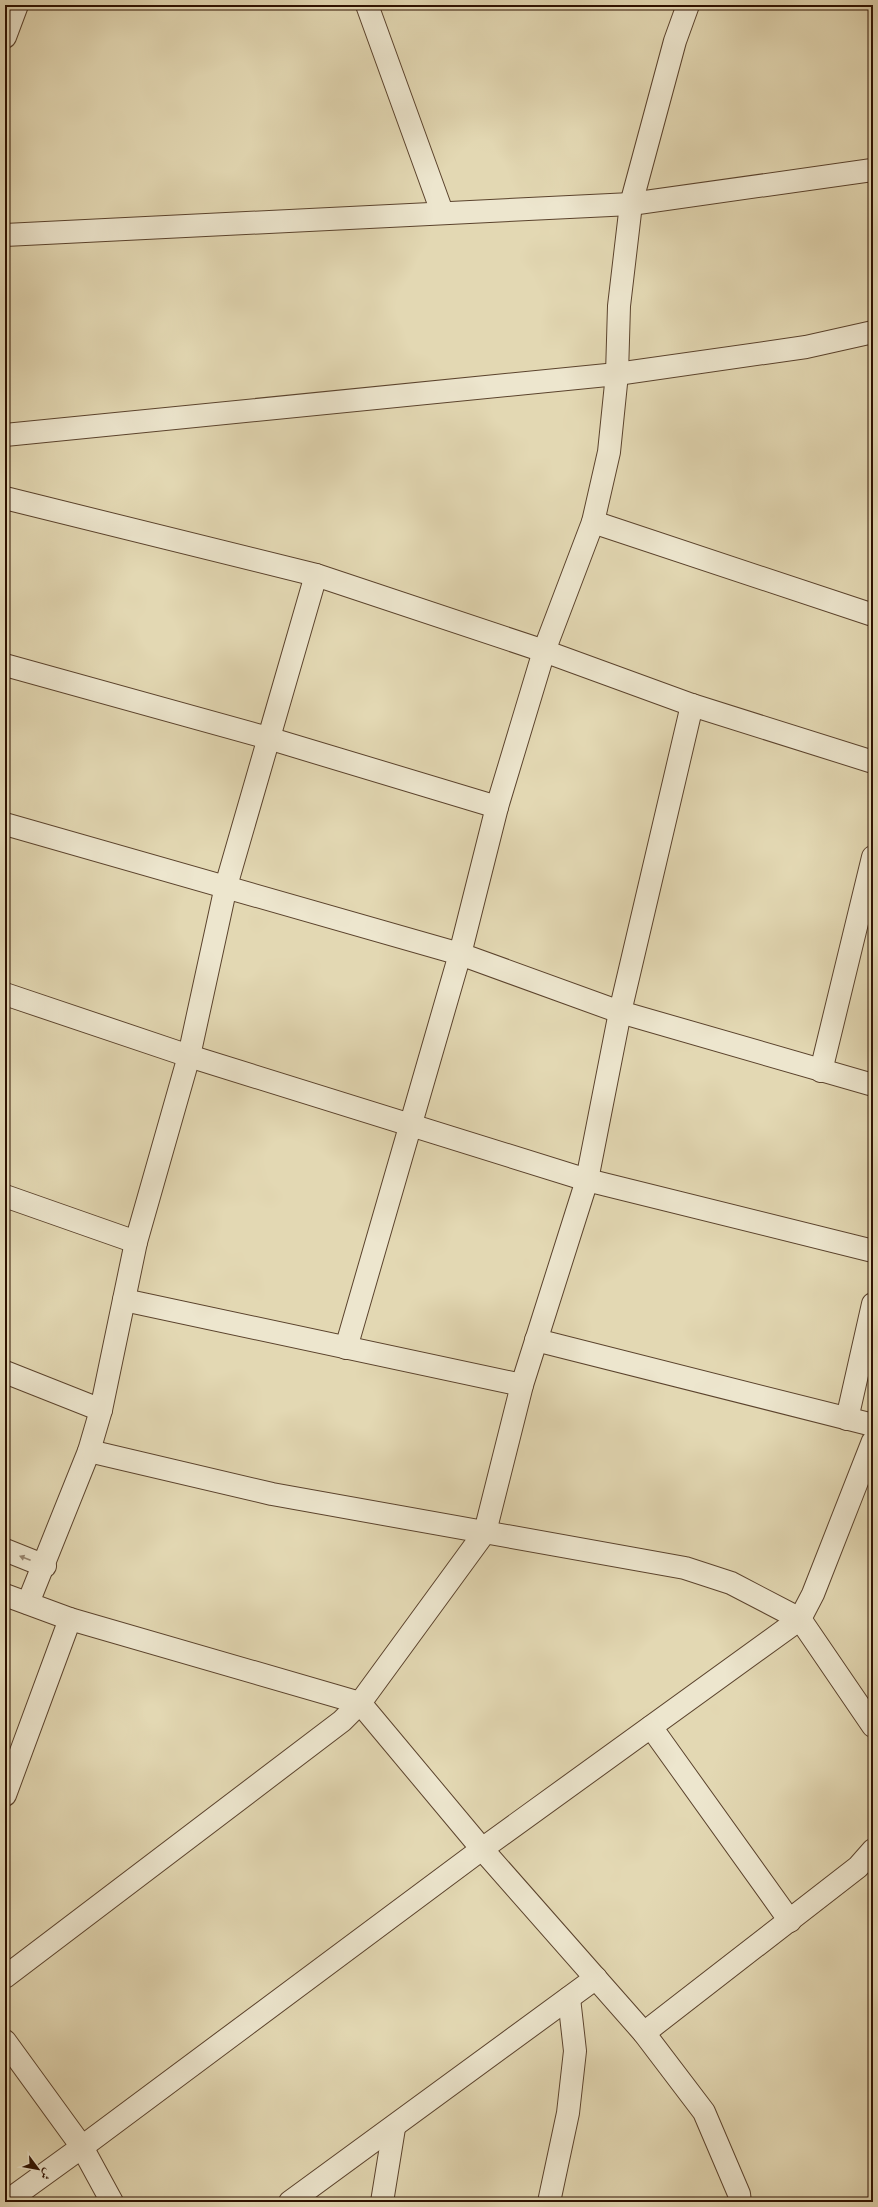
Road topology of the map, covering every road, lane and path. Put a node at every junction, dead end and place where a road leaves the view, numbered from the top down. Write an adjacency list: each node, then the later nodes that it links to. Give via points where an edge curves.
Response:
1 (367, 5): 7 (street)
2 (688, 5): 6 (street)
3 (17, 6): 4 (street)
4 (5, 37)
5 (872, 170): 6 (street)
6 (631, 204): 7 (street); 10 (street, via 619,306)
7 (442, 212): 8 (street)
8 (5, 236)
9 (873, 332): 10 (street, via 806,347)
10 (617, 374): 11 (street); 13 (street, via 610,452)
11 (5, 435)
12 (5, 498): 14 (street)
13 (593, 522): 15 (street); 16 (street)
14 (316, 575): 16 (street); 19 (street)
15 (873, 615)
16 (544, 651): 18 (street); 21 (street)
17 (5, 665): 19 (street)
18 (692, 705): 20 (street); 27 (street)
19 (268, 738): 21 (street); 24 (street)
20 (873, 762)
21 (497, 807): 25 (street)
22 (5, 824): 24 (street)
23 (873, 857): 29 (street)
24 (226, 886): 25 (street); 28 (street)
25 (460, 954): 27 (street); 31 (street)
26 (5, 994): 28 (street)
27 (620, 1012): 29 (street); 32 (street)
28 (189, 1056): 31 (street); 34 (street)
29 (822, 1071): 30 (street)
30 (873, 1086)
31 (409, 1124): 32 (street); 39 (street)
32 (587, 1180): 35 (street); 38 (street)
33 (5, 1196): 34 (street)
34 (136, 1242): 36 (street)
35 (873, 1252)
36 (124, 1300): 39 (street); 42 (street)
37 (873, 1304): 43 (street)
38 (536, 1340): 41 (street); 43 (street)
39 (346, 1348): 41 (street)
40 (5, 1372): 42 (street)
41 (522, 1385): 47 (street)
42 (101, 1410): 46 (street)
43 (847, 1419): 44 (street)
44 (873, 1425)
45 (873, 1441): 53 (street, via 813,1594)
46 (89, 1451): 47 (street, via 272,1494); 49 (street)
47 (485, 1532): 53 (street, via 685,1568 731,1583); 54 (street)
48 (5, 1550): 49 (street, one-way to 48)
49 (45, 1566): 51 (street)
50 (5, 1595): 51 (street)
51 (28, 1603): 52 (street)
52 (70, 1619): 54 (street); 57 (street)
53 (800, 1619): 55 (street); 56 (street)
54 (360, 1704): 58 (street); 61 (street, via 342,1721)
55 (873, 1726)
56 (652, 1727): 58 (street); 60 (street)
57 (5, 1795)
58 (482, 1849): 62 (street); 67 (street)
59 (873, 1850): 60 (street, via 858,1867)
60 (790, 1921): 64 (street)
61 (5, 1977)
62 (596, 1978): 63 (street); 64 (street)
63 (569, 1998): 66 (street); 72 (street, via 575,2051 568,2113)
64 (644, 2033): 73 (street, via 704,2112 740,2194)
65 (5, 2041): 67 (street)
66 (394, 2128): 70 (street); 71 (street)
67 (82, 2148): 68 (street); 69 (street)
68 (6, 2202)
69 (112, 2202)
70 (290, 2202)
71 (382, 2202)
72 (549, 2202)
73 (740, 2202)

